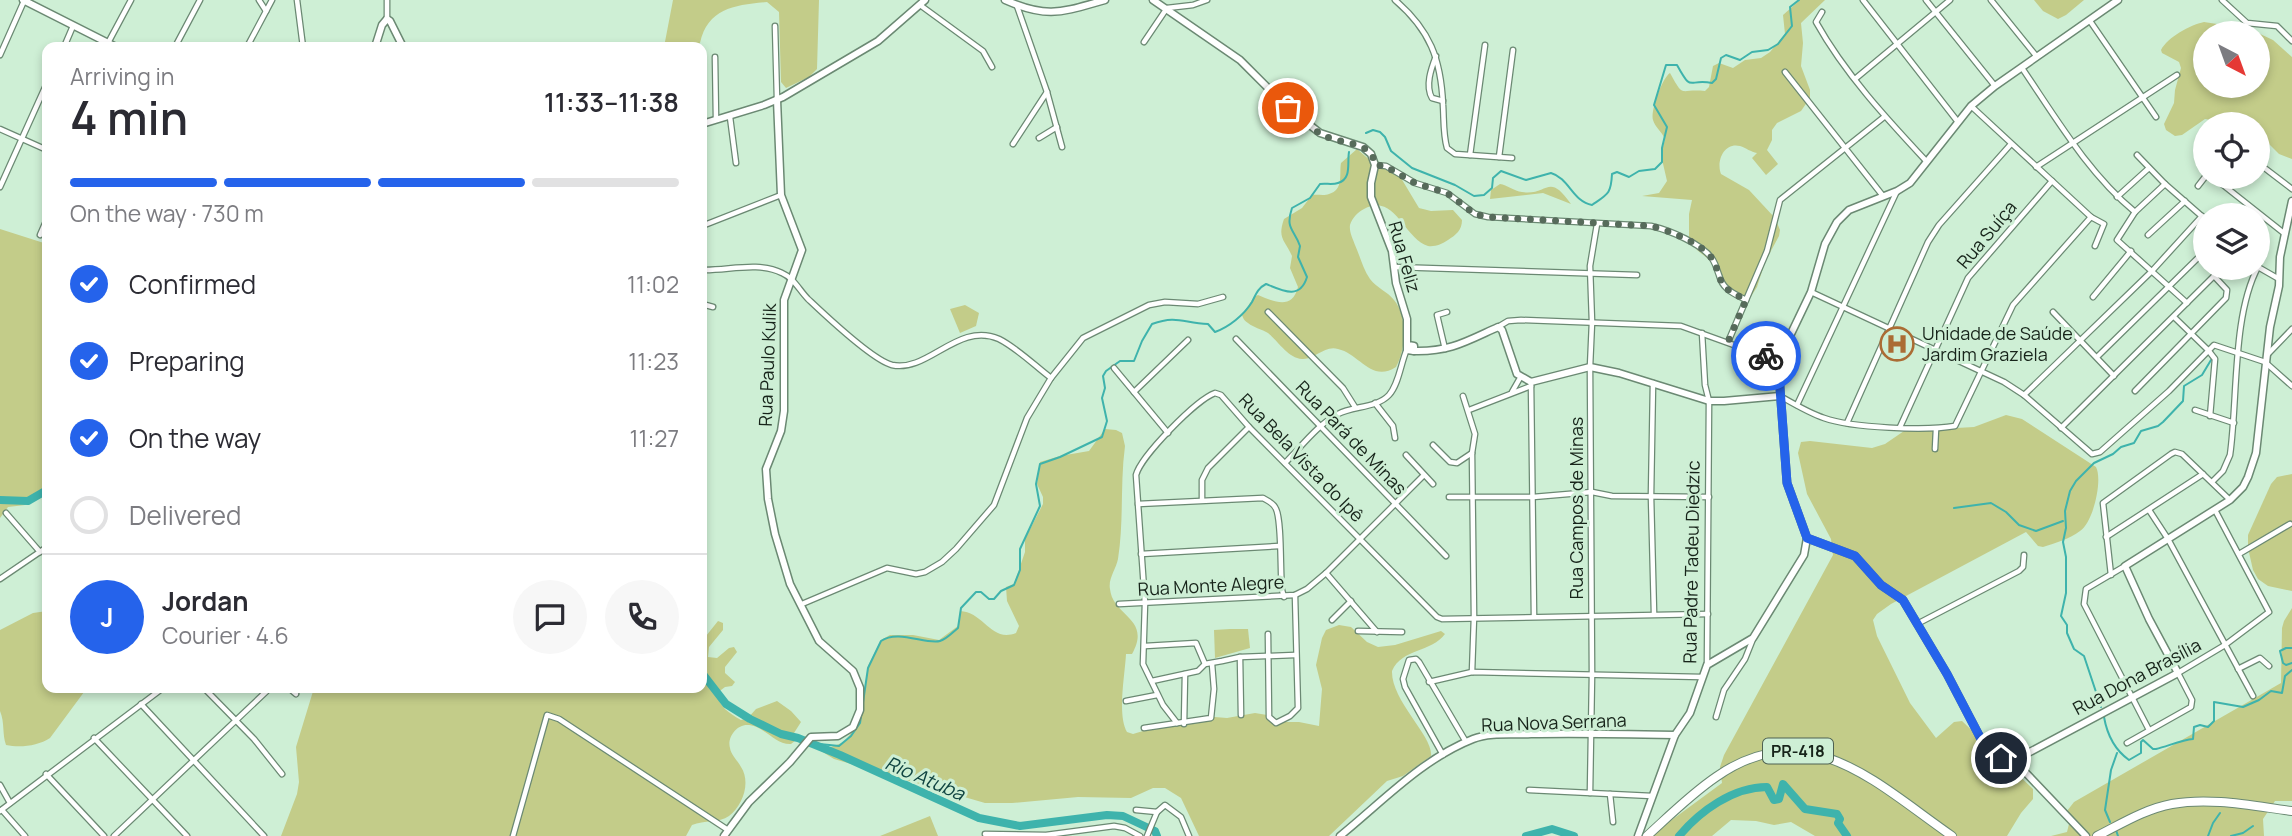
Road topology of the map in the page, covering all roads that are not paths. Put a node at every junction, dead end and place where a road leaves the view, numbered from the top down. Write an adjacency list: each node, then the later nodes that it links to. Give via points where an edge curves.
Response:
1 (131, 0): 32 (street)
2 (200, 0): 33 (street)
3 (259, 0): 22 (street)
4 (272, 0): 22 (street)
5 (297, 0): 35 (street)
6 (387, 0): 25 (street)
7 (1005, 0): 20 (street)
8 (1105, 0): 20 (street, via 1050,13)
9 (1153, 0): 21 (street)
10 (1207, 0): 21 (street)
11 (1395, 0): 43 (street, via 1418,24)
12 (1863, 0): 40 (street)
13 (1926, 0): 24 (street)
14 (1950, 0): 24 (street)
15 (1992, 0): 45 (street)
16 (2118, 0): 26 (street)
17 (2222, 0): 29 (street, via 2247,23 2277,26)
18 (24, 1): 27 (street); 42 (street)
19 (922, 2): 46 (street, via 983,51); 55 (street, via 878,41)
20 (1017, 5): 52 (street)
21 (1167, 8): 38 (street); 82 (street, Rua Feliz, via 1240,60 1320,133 1363,147)
22 (266, 11): 34 (street)
23 (1822, 12): 50 (street, via 1816,22)
24 (1936, 12): 40 (street); 51 (street)
25 (387, 19): 36 (street); 37 (street)
26 (2090, 21): 45 (street); 54 (street)
27 (74, 25): 30 (street); 31 (street)
28 (775, 26): 55 (street)
29 (2292, 41)
30 (66, 42)
31 (106, 42)
32 (109, 42)
33 (178, 42)
34 (250, 42)
35 (302, 42)
36 (377, 42)
37 (400, 42)
38 (1144, 42)
39 (1485, 45): 76 (street)
40 (1897, 45): 50 (street); 64 (street)
41 (1513, 50): 78 (street)
42 (0, 55)
43 (1436, 55): 56 (street); 56 (street, via 1429,93)
44 (715, 57): 63 (street)
45 (2037, 57): 47 (street)
46 (992, 67)
47 (2022, 68): 51 (street); 70 (street)
48 (1785, 72): 75 (street)
49 (2177, 75): 54 (street)
50 (1854, 79): 61 (street)
51 (1995, 86): 59 (street)
52 (1047, 92): 57 (street); 58 (street)
53 (42, 94): 69 (street)
54 (2142, 98): 62 (street); 70 (street)
55 (777, 100): 60 (street); 92 (street, Rua Paulo Kulik)
56 (1443, 101): 76 (street, via 1447,148)
57 (1040, 103): 58 (street); 71 (street)
58 (1050, 103): 66 (street)
59 (1971, 106): 64 (street); 72 (street)
60 (730, 117): 63 (street); 81 (street)
61 (1884, 117): 75 (street); 80 (street)
62 (2156, 117)
63 (716, 121): 65 (street)
64 (1958, 122): 80 (street)
65 (707, 123)
66 (1057, 127): 68 (street); 73 (street)
67 (0, 129): 69 (street)
68 (1039, 138)
69 (22, 139): 74 (street); 88 (street)
70 (2073, 143): 83 (street); 94 (street)
71 (1013, 144)
72 (2011, 144): 83 (street); 137 (street, via 1939,225)
73 (1062, 147)
74 (42, 148)
75 (1845, 148): 93 (street); 126 (street, via 1780,200 1767,251)
76 (1470, 155): 78 (street)
77 (2137, 155): 84 (street)
78 (1499, 157): 79 (street)
79 (1512, 158)
80 (1927, 162): 91 (street)
81 (736, 163)
82 (1375, 165): 101 (street, via 1447,193 1475,214); 111 (street, Rua Feliz, via 1371,197)
83 (2036, 167): 86 (street)
84 (2149, 168): 87 (street); 94 (street)
85 (2270, 172): 90 (street)
86 (2052, 181): 99 (street); 146 (street, Rua Suíça, via 1974,268)
87 (2165, 184): 95 (street); 98 (street)
88 (0, 187)
89 (2228, 189): 104 (street)
90 (2292, 189)
91 (1897, 191): 93 (street); 130 (street)
92 (781, 195): 100 (street); 117 (street, Rua Paulo Kulik, via 802,250)
93 (1883, 196): 123 (street, via 1849,210 1837,222 1825,244)
94 (2117, 197): 98 (street)
95 (2185, 201): 97 (street); 106 (street)
96 (2292, 201): 104 (street)
97 (2193, 209)
98 (2135, 212): 109 (street, via 2117,240)
99 (2091, 217): 108 (street, via 2104,224); 155 (street, via 2013,305)
100 (707, 224)
101 (1597, 224): 114 (street, Rua Campos de Minas); 126 (street, via 1651,226 1672,232 1706,251 1725,289)
102 (2193, 228): 113 (street)
103 (42, 230): 105 (street)
104 (2286, 234): 107 (street); 118 (street)
105 (40, 235)
106 (2148, 236)
107 (2292, 240)
108 (2095, 246)
109 (2131, 251): 113 (street); 125 (street)
110 (2193, 263): 122 (street)
111 (1394, 267): 114 (street); 145 (street, Rua Feliz)
112 (707, 270): 117 (street, via 748,267 779,271)
113 (2152, 271): 122 (street); 142 (street)
114 (1591, 274): 116 (street); 135 (street, Rua Campos de Minas)
115 (2270, 274): 118 (street)
116 (1637, 275)
117 (791, 278): 157 (street, via 817,307 887,363 909,363 957,340 984,336 1002,341); 225 (street, Rua Paulo Kulik, via 784,309 784,411 766,479 788,580)
118 (2279, 279): 151 (street)
119 (2210, 280): 127 (street)
120 (2218, 280): 140 (street, via 2227,290 2226,298)
121 (2252, 280): 149 (street)
122 (2169, 286): 127 (street); 150 (street)
123 (1811, 292): 130 (street); 152 (street)
124 (1223, 297): 157 (street, via 1198,304 1157,303 1130,313 1083,338)
125 (2093, 297)
126 (1746, 300): 144 (street)
127 (2187, 303): 134 (street)
128 (707, 305): 129 (street)
129 (713, 307)
130 (1842, 307): 137 (street); 170 (street)
131 (1268, 312): 171 (street, via 1343,388)
132 (1447, 312): 147 (street, via 1437,315)
133 (2053, 312): 142 (street)
134 (2174, 317): 140 (street); 156 (street)
135 (1592, 322): 136 (street, via 1521,320); 139 (street, via 1681,326); 153 (street, Rua Campos de Minas)
136 (1498, 327): 147 (street); 158 (street)
137 (1889, 328): 146 (street); 175 (street)
138 (2292, 329): 151 (street)
139 (1702, 333): 144 (street); 168 (street, Rua Padre Tadeu Diedzic)
140 (2190, 334): 148 (street); 162 (street)
141 (1236, 339): 178 (street, Rua Pará de Minas)
142 (2081, 340): 150 (street); 167 (street)
143 (1188, 341): 163 (street)
144 (1728, 342): 152 (street)
145 (1411, 348): 147 (street); 169 (street, via 1393,390)
146 (1937, 349): 155 (street); 179 (street, Rua Suíça)
147 (1445, 350)
148 (2208, 350): 149 (street, via 2214,345); 174 (street, via 2215,359); 180 (street, via 2101,452 2092,454)
149 (2239, 352): 151 (street); 176 (street)
150 (2097, 357): 156 (street)
151 (2266, 359): 161 (street); 200 (street, via 2256,453 2243,487)
152 (1778, 361): 166 (street)
153 (1590, 367): 159 (street); 160 (street); 193 (street, Rua Campos de Minas)
154 (1114, 368): 163 (street)
155 (1982, 370): 167 (street); 181 (street, via 1955,426)
156 (2114, 376): 180 (street)
157 (1051, 378): 225 (street, via 1019,435 998,498 949,556 925,572 887,568)
158 (1520, 378): 160 (street); 164 (street)
159 (1653, 383): 168 (street); 194 (street)
160 (1531, 384): 164 (street); 198 (street)
161 (2292, 386)
162 (2136, 391)
163 (1134, 392): 182 (street)
164 (1512, 393): 172 (street)
165 (1463, 396): 172 (street)
166 (1780, 396): 168 (street); 170 (street); 208 (street, via 1787,483)
167 (2024, 396): 180 (street)
168 (1709, 401): 195 (street, Rua Padre Tadeu Diedzic)
169 (1375, 403): 171 (street); 183 (street, via 1393,426)
170 (1797, 405): 175 (street)
171 (1355, 407): 178 (street)
172 (1469, 410): 186 (street, via 1475,434)
173 (2195, 410): 174 (street)
174 (2210, 416): 176 (street)
175 (1847, 423): 179 (street)
176 (2234, 423): 191 (street, via 2228,463)
177 (1249, 427): 182 (street, Rua Bela Vista do Ipê, via 1215,393); 188 (street, Rua Bela Vista do Ipê); 199 (street, via 1208,468 1202,480)
178 (1320, 427): 188 (street); 202 (street, Rua Pará de Minas)
179 (1899, 427): 181 (street)
180 (2061, 428)
181 (1936, 429): 185 (street)
182 (1168, 433): 201 (street, Rua Bela Vista do Ipê, via 1138,467)
183 (1395, 438)
184 (1433, 445): 186 (street, via 1450,462 1457,463)
185 (1935, 449)
186 (1472, 453): 197 (street)
187 (1406, 454): 190 (street)
188 (1285, 463): 209 (street, Rua Bela Vista do Ipê)
189 (2203, 474): 191 (street); 203 (street); 207 (street, via 2182,454 2171,454 2105,500)
190 (1424, 475): 192 (street); 202 (street, Rua Monte Alegre)
191 (2212, 482): 200 (street)
192 (1433, 484)
193 (1592, 492): 194 (street); 198 (street); 229 (street, Rua Campos de Minas)
194 (1651, 496): 195 (street); 227 (street)
195 (1709, 496): 228 (street, Rua Padre Tadeu Diedzic)
196 (1449, 497): 197 (street)
197 (1473, 497): 198 (street); 231 (street)
198 (1533, 497): 230 (street)
199 (1202, 499): 201 (street); 211 (street, via 1263,498 1271,502 1276,509)
200 (2230, 500): 204 (street)
201 (1138, 504): 213 (street, Rua Bela Vista do Ipê)
202 (1395, 504): 209 (street, Rua Monte Alegre); 216 (street, Rua Pará de Minas)
203 (2150, 510): 207 (street); 210 (street)
204 (2215, 510): 210 (street); 214 (street)
205 (6, 513): 212 (street)
206 (2290, 524): 214 (street)
207 (2106, 537): 219 (street)
208 (1807, 538): 233 (street, via 1855,556 1881,585 1903,600); 238 (street, via 1804,555)
209 (1360, 539): 218 (street, Rua Monte Alegre); 231 (street, Rua Bela Vista do Ipê, via 1437,617)
210 (2168, 539): 217 (street); 239 (street)
211 (1279, 546): 213 (street); 222 (street)
212 (40, 552): 220 (street)
213 (1141, 554): 224 (street, Rua Bela Vista do Ipê)
214 (2239, 554): 239 (street, Rua Dona Brasília, via 2269,609)
215 (2024, 555): 233 (street, via 2019,571)
216 (1446, 556)
217 (2125, 566): 219 (street); 250 (street)
218 (1326, 573): 221 (street, Rua Monte Alegre); 223 (street)
219 (2111, 575): 261 (street, via 2086,589 2083,598)
220 (0, 579)
221 (1295, 595): 222 (street, Rua Monte Alegre); 241 (street)
222 (1284, 597): 224 (street, Rua Monte Alegre)
223 (1351, 601): 232 (street); 235 (street)
224 (1145, 603): 226 (street, Rua Monte Alegre); 240 (street, Rua Bela Vista do Ipê)
225 (802, 604): 293 (street, Rua Paulo Kulik, via 819,640 853,671 860,688 860,710 853,727 838,736 809,739)
226 (1119, 604)
227 (1654, 613): 228 (street, Rua Bela Vista do Ipê); 229 (street, Rua Bela Vista do Ipê)
228 (1708, 614): 246 (street, Rua Padre Tadeu Diedzic)
229 (1592, 615): 230 (street, Rua Bela Vista do Ipê); 252 (street, Rua Campos de Minas)
230 (1534, 616): 231 (street, Rua Bela Vista do Ipê)
231 (1474, 617): 249 (street)
232 (1332, 620)
233 (1916, 624): 278 (street, via 1982,741)
234 (1358, 631): 235 (street)
235 (1377, 632): 236 (street)
236 (1402, 632)
237 (1268, 634): 242 (street)
238 (1754, 638): 246 (street); 265 (street, via 1724,690)
239 (2225, 645): 248 (street); 250 (street, Rua Dona Brasília)
240 (1145, 646): 244 (street, via 1196,643); 254 (street, Rua Bela Vista do Ipê, via 1143,663)
241 (1295, 655): 242 (street); 242 (street, via 1298,708 1276,723 1269,718)
242 (1268, 656): 243 (street)
243 (1240, 657): 245 (street); 264 (street)
244 (1205, 664): 245 (street); 251 (street)
245 (1212, 664): 268 (street, via 1211,718)
246 (1707, 665): 253 (street, Rua Padre Tadeu Diedzic)
247 (2269, 666): 248 (street, via 2260,658)
248 (2238, 669): 260 (street)
249 (1472, 672): 252 (street); 255 (street)
250 (2178, 673): 261 (street, Rua Dona Brasília); 270 (street, via 2192,703)
251 (1185, 674): 254 (street); 268 (street)
252 (1592, 674): 253 (street); 271 (street, Rua Campos de Minas)
253 (1702, 677): 272 (street, Rua Padre Tadeu Diedzic)
254 (1152, 681): 259 (street, Rua Bela Vista do Ipê)
255 (1429, 682): 274 (street); 276 (street, via 1419,662 1409,660 1405,687)
256 (156, 693): 263 (street)
257 (209, 693): 266 (street)
258 (265, 693): 266 (street)
259 (1157, 695): 262 (street); 267 (street, Rua Bela Vista do Ipê)
260 (2253, 696)
261 (2133, 697): 270 (street); 278 (street, Rua Dona Brasília)
262 (1126, 701)
263 (141, 704): 273 (street); 277 (street)
264 (1241, 715)
265 (1716, 717)
266 (235, 721): 277 (street); 280 (street)
267 (1177, 723): 268 (street); 269 (street)
268 (1184, 724)
269 (1144, 729)
270 (2150, 730): 275 (street)
271 (1591, 733): 272 (street, Rua Nova Serrana); 274 (street, Rua Nova Serrana, via 1491,735); 283 (street, Rua Campos de Minas)
272 (1675, 735): 285 (street, Rua Padre Tadeu Diedzic)
273 (94, 738): 279 (street); 286 (street)
274 (1466, 742): 276 (street, Rua Nova Serrana)
275 (2127, 743)
276 (1443, 755): 304 (street, Rua Nova Serrana, via 1394,789)
277 (193, 760): 286 (street); 300 (street)
278 (2011, 762): 308 (street)
279 (46, 774): 287 (street); 297 (street)
280 (282, 774)
281 (0, 785): 287 (street)
282 (1529, 790): 283 (street)
283 (1590, 793): 284 (street)
284 (1610, 794): 285 (street); 292 (street)
285 (1652, 796): 305 (street, Rua Padre Tadeu Diedzic)
286 (152, 799): 298 (street); 299 (street)
287 (10, 803): 288 (street)
288 (1, 810): 296 (street)
289 (1136, 810): 291 (street)
290 (2292, 811): 309 (highway, via 2220,802 2172,804)
291 (1157, 812): 295 (street); 303 (street, via 1165,805 1175,810)
292 (1613, 822)
293 (726, 833): 301 (street, via 547,715)
294 (985, 834): 302 (street, via 1046,835 1114,826)
295 (1147, 834)
296 (26, 836)
297 (104, 836)
298 (114, 836)
299 (187, 836)
300 (264, 836)
301 (513, 836)
302 (1140, 836)
303 (1189, 836)
304 (1340, 836)
305 (1638, 836)
306 (1647, 836): 307 (highway, PR-418, via 1716,776 1742,762 1789,750 1831,757 1859,770)
307 (1952, 836)
308 (2086, 836)
309 (2097, 836)

